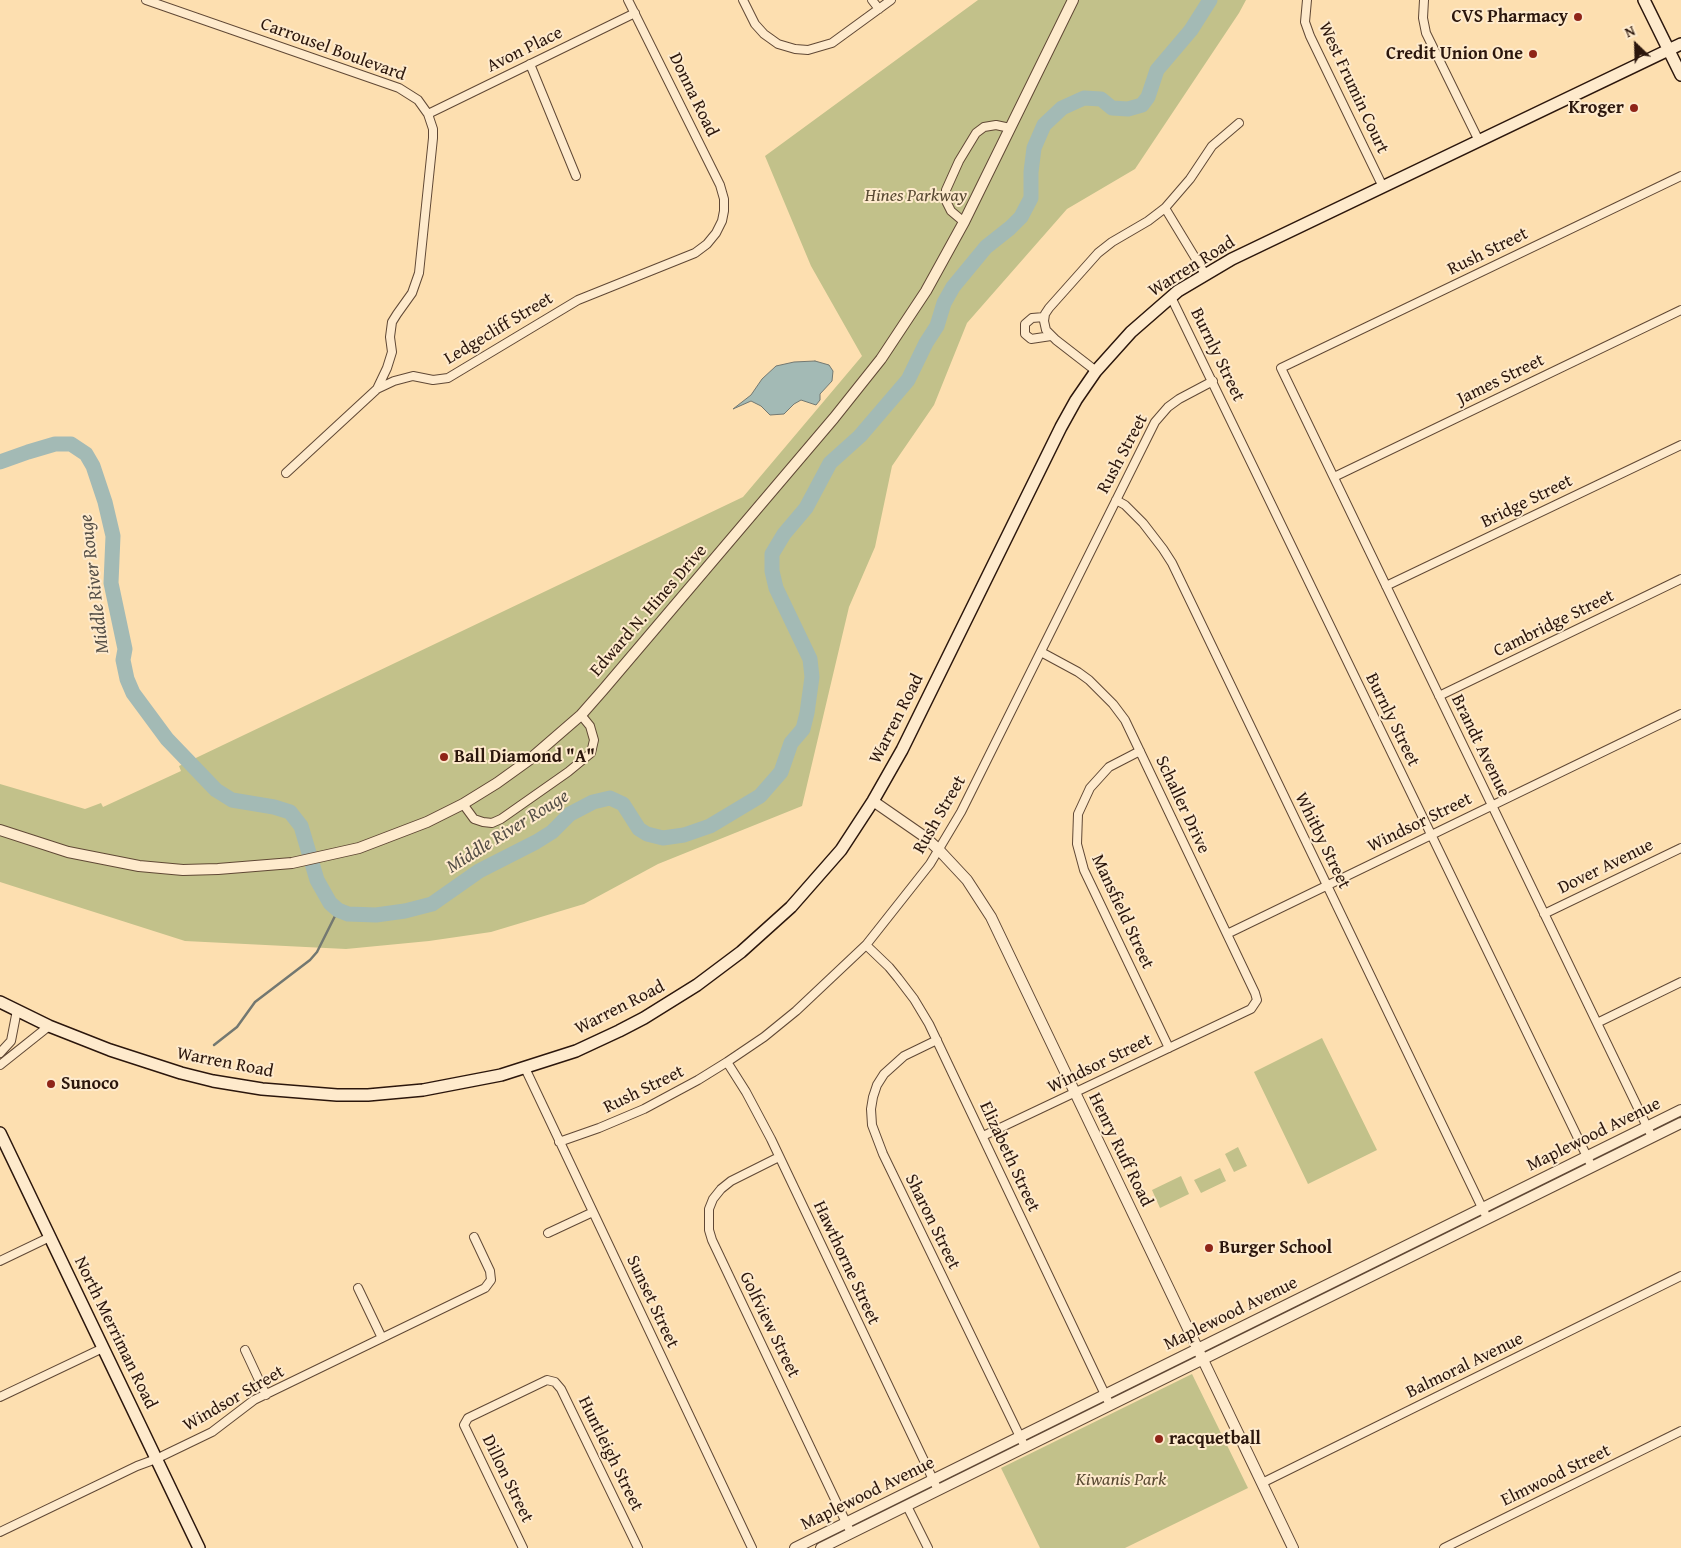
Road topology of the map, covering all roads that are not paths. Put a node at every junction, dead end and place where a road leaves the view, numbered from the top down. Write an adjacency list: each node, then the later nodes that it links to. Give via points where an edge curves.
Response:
1 (146, 0): 16 (street, Carrousel Boulevard, via 400,88 418,100)
2 (628, 0): 11 (street, Donna Road)
3 (743, 0): 10 (street, via 764,34 778,44 808,50 825,46)
4 (872, 0): 10 (street)
5 (891, 0): 10 (street)
6 (1073, 0): 18 (street, Edward N. Hines Drive)
7 (1306, 0): 22 (street, West Frumin Court, via 1310,36)
8 (1424, 0): 19 (street, via 1426,33)
9 (1644, 0): 13 (main road)
10 (879, 9)
11 (635, 13): 14 (street, Avon Place); 23 (street, Donna Road, via 716,176)
12 (1681, 44): 13 (main road, Warren Road)
13 (1668, 50): 15 (main road); 19 (main road, Warren Road)
14 (530, 64): 16 (street, Avon Place); 20 (street)
15 (1681, 75)
16 (428, 114): 34 (street, via 433,138 419,273 412,294 392,322 392,352)
17 (1239, 123): 24 (street, via 1212,146)
18 (1010, 128): 25 (street, Edward N. Hines Drive); 25 (street, via 984,127 976,133 959,161 946,190 946,201 951,211)
19 (1478, 141): 22 (main road, Warren Road)
20 (576, 176)
21 (1681, 176): 31 (street, Rush Street)
22 (1382, 188): 26 (main road, Warren Road)
23 (724, 206): 34 (street, Ledgecliff Street, via 716,234 695,253 578,300 448,378 433,380 413,376)
24 (1165, 208): 26 (street); 29 (street, via 1098,253)
25 (964, 222): 44 (street, Edward N. Hines Drive, via 926,291 881,359)
26 (1205, 274): 27 (main road, Warren Road)
27 (1171, 297): 32 (main road, Warren Road, via 1131,332); 33 (street, Burnly Street)
28 (1681, 310): 37 (street, James Street)
29 (1044, 317): 30 (street, via 1046,330); 30 (street, via 1032,318 1025,324 1025,334 1031,340)
30 (1051, 336): 32 (street)
31 (1281, 368): 37 (street, Brandt Avenue)
32 (1096, 371): 46 (main road, Warren Road, via 1061,427 902,750)
33 (1213, 382): 38 (street, Rush Street, via 1179,399 1160,415); 50 (street, Burnly Street)
34 (377, 389): 36 (street, Ledgecliff Street)
35 (1681, 445): 40 (street, Bridge Street)
36 (286, 473)
37 (1334, 477): 40 (street, Brandt Avenue)
38 (1116, 500): 41 (street, Rush Street); 53 (street, Whitby Street, via 1144,523 1172,563)
39 (1681, 579): 42 (street, Cambridge Street)
40 (1386, 586): 42 (street, Brandt Avenue)
41 (1041, 652): 45 (street, Schaller Drive, via 1078,672 1101,690 1125,720); 52 (street, Rush Street, via 974,789)
42 (1439, 696): 48 (street, Brandt Avenue)
43 (1681, 714): 48 (street, Windsor Street)
44 (580, 715): 47 (street, Edward N. Hines Drive, via 522,765); 47 (street, via 590,726 594,740 591,753 568,772 492,823 474,819)
45 (1140, 751): 55 (street, Schaller Drive); 64 (street, Mansfield Street, via 1109,767 1090,788 1078,814 1077,844 1084,870)
46 (873, 801): 52 (street, Henry Ruff Road); 68 (main road, Warren Road, via 840,850 800,897 777,921 723,966 671,1002 619,1031)
47 (463, 804): 49 (street, Edward N. Hines Drive, via 427,822 359,848 292,863 218,870 139,866 68,852)
48 (1491, 805): 50 (street, Windsor Street); 54 (street, Brandt Avenue)
49 (0, 830)
50 (1430, 835): 53 (street, Windsor Street); 78 (street, Burnly Street)
51 (1681, 848): 54 (street, Dover Avenue)
52 (939, 850): 56 (street, Rush Street); 69 (street, Henry Ruff Road, via 974,890 996,926)
53 (1327, 886): 55 (street, Windsor Street); 80 (street, Whitby Street)
54 (1544, 914): 61 (street, Brandt Avenue)
55 (1227, 934): 59 (street, Schaller Drive, via 1255,993)
56 (866, 945): 63 (street, Elizabeth Street, via 889,966 907,989); 66 (street, Rush Street, via 796,1011)
57 (1681, 982): 61 (street)
58 (0, 1002): 60 (main road, Warren Road)
59 (1256, 1003): 64 (street, Windsor Street, via 1251,1009)
60 (17, 1010): 62 (main road, Warren Road); 65 (street, via 11,1041)
61 (1596, 1023): 72 (street, Brandt Avenue)
62 (49, 1026): 67 (street); 68 (main road, Warren Road, via 172,1070 230,1084 294,1093 346,1095 416,1091)
63 (937, 1040): 74 (street, Elizabeth Street); 102 (street, Sharon Street, via 904,1056 884,1074 873,1097 872,1125)
64 (1169, 1048): 69 (street, Windsor Street)
65 (0, 1052)
66 (727, 1062): 76 (street, Rush Street, via 644,1109); 77 (street, Hawthorne Street)
67 (0, 1065)
68 (525, 1068): 76 (street, Sunset Street)
69 (1074, 1093): 74 (street, Windsor Street); 93 (street, Henry Ruff Road)
70 (1681, 1110): 72 (street, Maplewood Avenue)
71 (1681, 1123): 75 (street, Maplewood Avenue)
72 (1647, 1127): 75 (street, Brandt Avenue); 78 (street, Maplewood Avenue)
73 (0, 1133): 84 (main road, North Merriman Road)
74 (983, 1136): 97 (street, Elizabeth Street)
75 (1652, 1137): 79 (street, Maplewood Avenue)
76 (559, 1142): 81 (street, Sunset Street)
77 (780, 1157): 105 (street, Hawthorne Street); 109 (street, Golfview Street, via 721,1189 709,1209 708,1230)
78 (1587, 1157): 79 (street, Burnly Street); 80 (street, Maplewood Avenue)
79 (1592, 1167): 82 (street, Maplewood Avenue)
80 (1482, 1208): 82 (street, Whitby Street); 89 (street, Maplewood Avenue)
81 (593, 1212): 83 (street); 115 (street, Sunset Street)
82 (1487, 1218): 90 (street, Maplewood Avenue)
83 (548, 1233)
84 (50, 1237): 86 (street); 92 (main road, North Merriman Road)
85 (474, 1237): 91 (street, Windsor Street, via 490,1271 489,1284)
86 (0, 1261)
87 (1681, 1276): 106 (street, Balmoral Avenue)
88 (358, 1288): 91 (street)
89 (1255, 1320): 90 (street); 93 (street, Maplewood Avenue)
90 (1260, 1331): 95 (street, Maplewood Avenue)
91 (382, 1338): 96 (street, Windsor Street)
92 (103, 1348): 98 (street); 104 (main road, North Merriman Road)
93 (1197, 1348): 95 (street, Henry Ruff Road); 97 (street, Maplewood Avenue)
94 (246, 1350): 96 (street)
95 (1202, 1359): 99 (street, Maplewood Avenue); 106 (street, Henry Ruff Road)
96 (266, 1395): 104 (street, Windsor Street, via 248,1404 212,1432)
97 (1105, 1395): 99 (street, Elizabeth Street); 102 (street, Maplewood Avenue)
98 (0, 1397)
99 (1110, 1405): 103 (street, Maplewood Avenue)
100 (465, 1423): 113 (street, Dillon Street); 114 (street, Huntleigh Street, via 468,1418 547,1380 555,1382 562,1389)
101 (1681, 1431): 120 (street, Elmwood Street)
102 (1020, 1437): 103 (street, Sharon Street); 105 (street, Maplewood Avenue)
103 (1024, 1447): 107 (street, Maplewood Avenue)
104 (156, 1459): 110 (street, Windsor Street); 112 (main road, North Merriman Road)
105 (933, 1480): 107 (street, Hawthorne Street); 109 (street, Maplewood Avenue)
106 (1262, 1483): 119 (street, Henry Ruff Road)
107 (938, 1490): 108 (street, Maplewood Avenue)
108 (907, 1506): 111 (street, Maplewood Avenue); 118 (street)
109 (846, 1522): 111 (street, Golfview Street); 116 (street, Maplewood Avenue)
110 (0, 1532)
111 (852, 1533): 117 (street, Maplewood Avenue)
112 (199, 1548)
113 (523, 1548)
114 (638, 1548)
115 (752, 1548)
116 (795, 1548)
117 (820, 1548)
118 (928, 1548)
119 (1292, 1548)
120 (1444, 1548)

